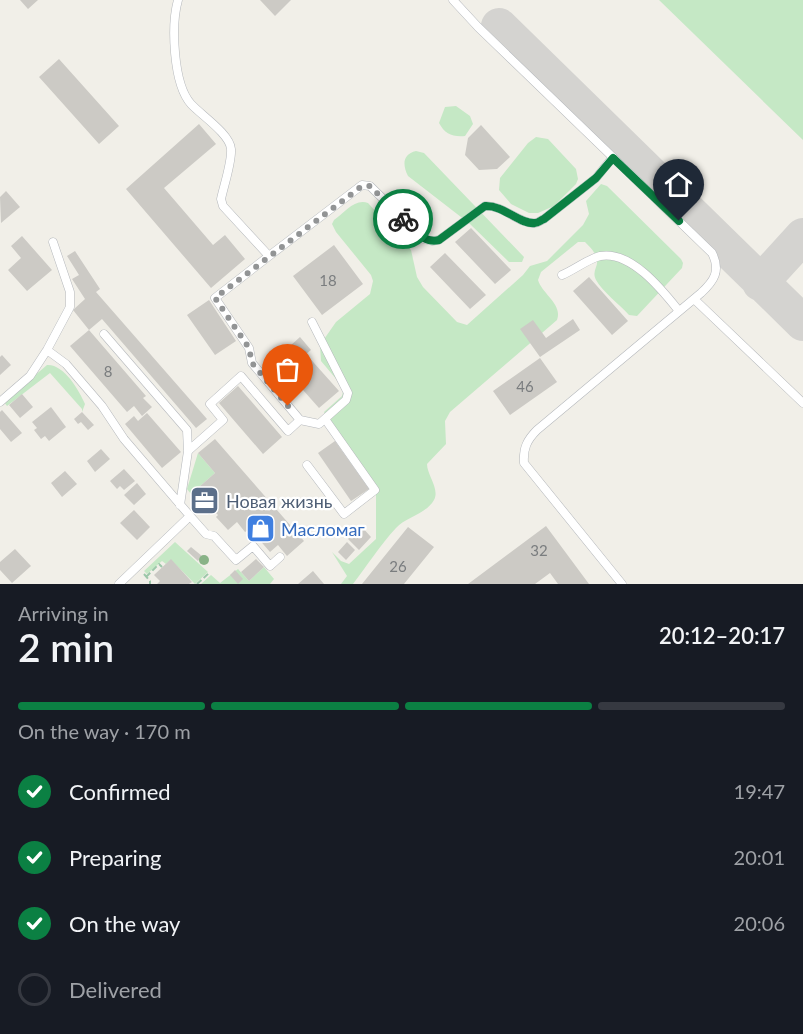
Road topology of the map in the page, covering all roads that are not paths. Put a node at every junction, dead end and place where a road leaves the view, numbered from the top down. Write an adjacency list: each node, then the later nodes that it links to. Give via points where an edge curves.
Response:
1 (178, 0): 5 (lane, via 174,41 182,88 189,102 228,140 231,149 223,206)
2 (453, 0): 3 (lane)
3 (613, 158): 5 (lane, via 596,178 544,219 535,223 485,206 432,242 424,239 370,186 362,186); 7 (lane, via 712,253 717,271 713,281)
4 (53, 243): 11 (lane, via 71,298)
5 (269, 256): 15 (lane, via 215,298 249,348 252,363)
6 (562, 275): 8 (lane, via 600,256 613,256 643,272)
7 (694, 299): 8 (lane); 13 (lane)
8 (679, 311): 22 (lane, via 537,430 523,451 524,463)
9 (312, 322): 14 (lane, via 348,393 346,400)
10 (105, 334): 16 (lane, via 187,430)
11 (48, 350): 12 (lane, via 25,382); 18 (lane, via 66,364 102,406 120,435)
12 (0, 402)
13 (803, 403)
14 (325, 419): 15 (lane, via 319,424); 17 (lane, via 375,490 344,514)
15 (300, 420): 16 (lane, via 288,431 241,376 210,404 223,420)
16 (188, 451): 18 (lane)
17 (307, 465)
18 (180, 505): 19 (lane)
19 (190, 516): 20 (lane, via 236,560 253,546 270,566); 21 (lane)
20 (280, 557)
21 (119, 584)
22 (622, 584)

